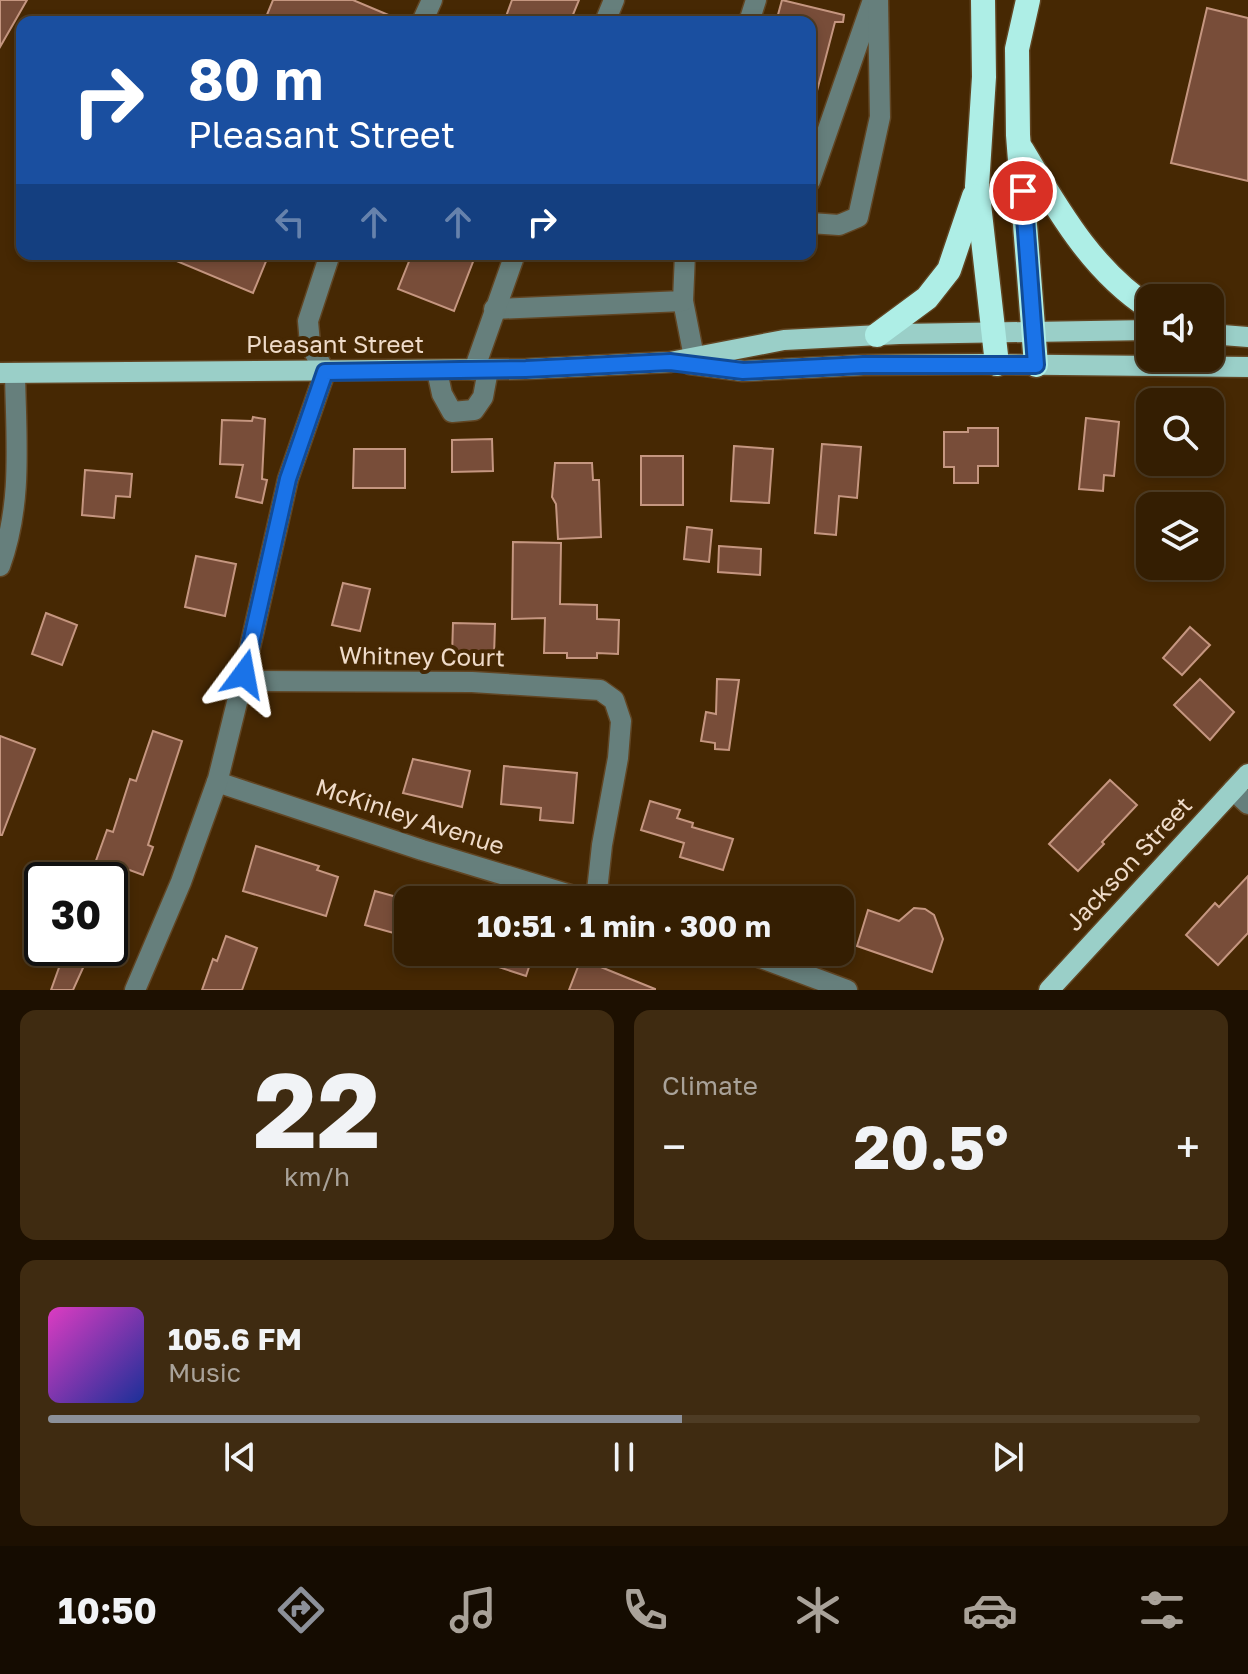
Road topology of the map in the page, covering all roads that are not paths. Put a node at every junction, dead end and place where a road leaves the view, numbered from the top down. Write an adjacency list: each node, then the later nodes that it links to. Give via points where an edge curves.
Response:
1 (875, 0): 5 (street); 7 (street, via 880,117 858,217 839,225)
2 (983, 0): 6 (highway)
3 (1028, 0): 4 (highway, via 1017,49)
4 (1018, 144): 11 (highway, via 1081,243); 15 (highway)
5 (816, 164)
6 (977, 186): 16 (highway); 17 (highway, via 949,270 927,298)
7 (816, 223)
8 (328, 260): 27 (street, via 308,321 310,344)
9 (513, 260): 13 (street)
10 (685, 260): 12 (street)
11 (1136, 297)
12 (683, 301): 13 (street); 20 (street)
13 (494, 309): 25 (street)
14 (1136, 330): 15 (main road, Pleasant Street)
15 (1033, 331): 16 (main road, Pleasant Street); 23 (highway)
16 (993, 332): 17 (main road, Pleasant Street); 22 (highway)
17 (877, 335): 20 (main road, Pleasant Street, via 784,340)
18 (1224, 335): 19 (main road)
19 (1248, 337)
20 (694, 357): 21 (main road, Pleasant Street)
21 (670, 362): 22 (main road, Pleasant Street, via 743,371); 25 (main road, Pleasant Street)
22 (997, 364): 23 (main road, Pleasant Street)
23 (1036, 365): 24 (main road, Pleasant Street)
24 (1248, 367)
25 (481, 370): 26 (main road, Pleasant Street); 26 (street, via 483,397 474,410 452,412)
26 (437, 371): 27 (main road, Pleasant Street)
27 (325, 372): 28 (main road, Pleasant Street); 30 (street, via 288,479)
28 (8, 373): 29 (street, via 16,498)
29 (0, 566)
30 (243, 681): 32 (street); 35 (street, Whitney Court, via 472,682 600,690 614,700 621,721)
31 (1248, 774): 33 (main road, Jackson Street)
32 (217, 782): 34 (street, McKinley Avenue); 37 (street)
33 (1240, 797): 39 (main road, Jackson Street)
34 (541, 886)
35 (598, 886)
36 (783, 966): 38 (street)
37 (135, 990)
38 (847, 990)
39 (1049, 990)

